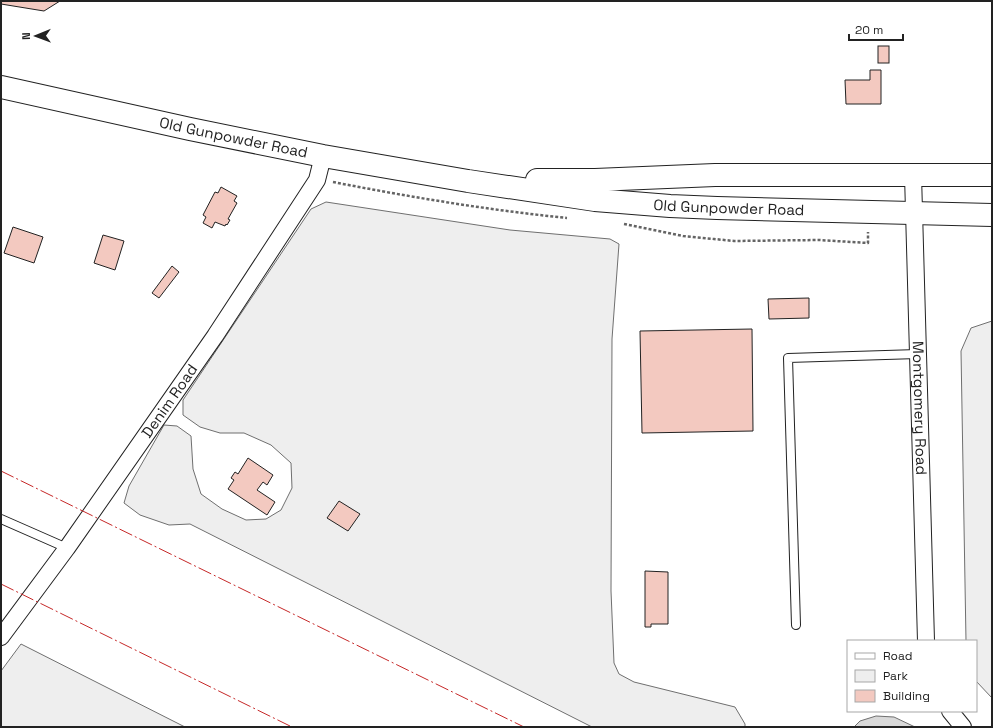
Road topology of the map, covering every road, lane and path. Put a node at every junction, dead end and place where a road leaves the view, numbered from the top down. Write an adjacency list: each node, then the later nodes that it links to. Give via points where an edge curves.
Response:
1 (1, 87): 2 (main road, Old Gunpowder Road)
2 (323, 156): 5 (main road, Old Gunpowder Road); 10 (street, Denim Road, via 317,180 215,336)
3 (913, 175): 4 (main road, Old Gunpowder Road); 5 (main road, Old Gunpowder Road, via 715,175 595,180); 6 (street, Montgomery Road)
4 (992, 175)
5 (468, 181): 6 (main road, Old Gunpowder Road, via 595,200 670,206)
6 (914, 213): 7 (main road, Old Gunpowder Road); 8 (street, Montgomery Road)
7 (992, 215)
8 (918, 354): 11 (lane, via 788,358); 13 (street, Montgomery Road)
9 (1, 519): 10 (lane)
10 (67, 548): 12 (street, Denim Road)
11 (796, 626)
12 (1, 637)
13 (926, 640)
14 (951, 712): 15 (street)
15 (963, 727)

